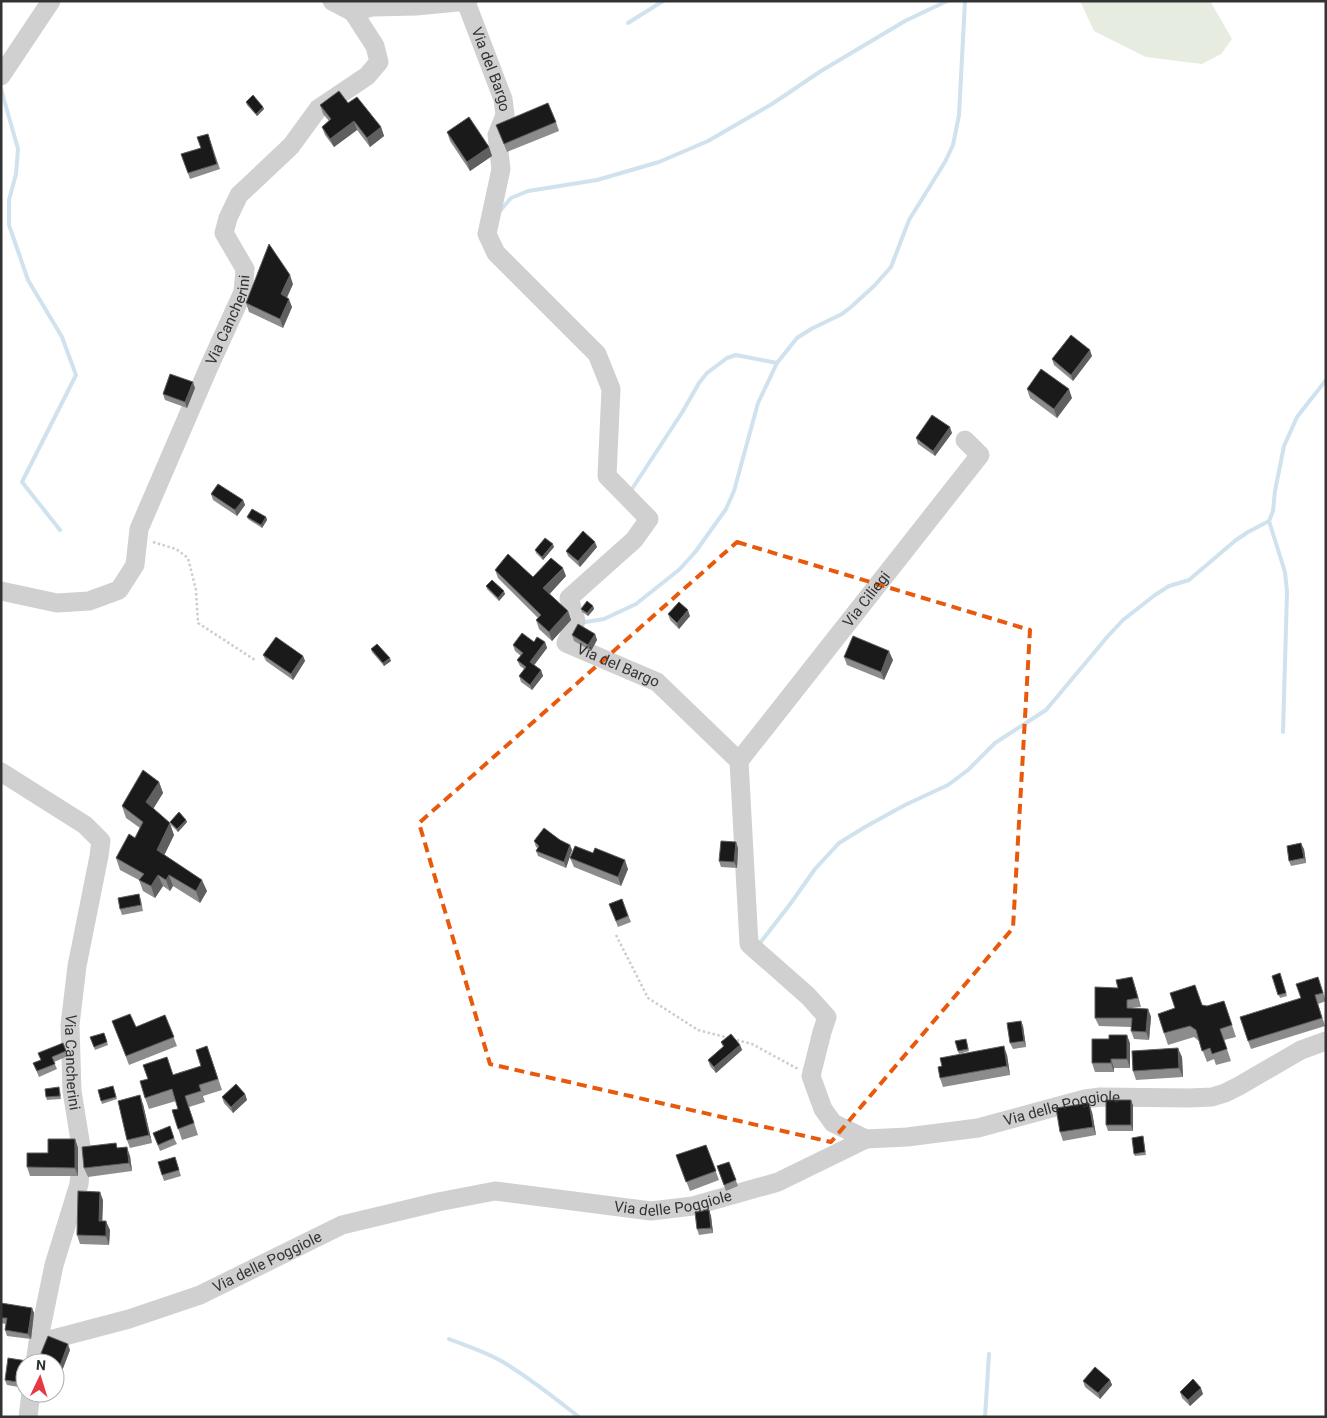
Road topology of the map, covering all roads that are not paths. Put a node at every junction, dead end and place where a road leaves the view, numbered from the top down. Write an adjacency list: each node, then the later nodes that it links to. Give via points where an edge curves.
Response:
1 (51, 1): 5 (street)
2 (332, 1): 4 (street)
3 (467, 2): 4 (street); 8 (street, Via del Bargo, via 503,99 505,114 497,135 501,169 487,234 496,253 597,354 611,389 607,476 649,520 634,540 569,598 576,621 566,643 657,682)
4 (353, 12): 7 (street, Via Cancherini, via 375,46 378,62 367,76 318,109 291,146 238,195 224,234 245,269 243,292 139,529 134,565 119,590 89,601 57,603)
5 (1, 76)
6 (965, 440): 8 (street, Via Ciliegi, via 980,456)
7 (1, 591)
8 (739, 761): 11 (street, via 749,944 827,1017 811,1076 823,1109 833,1123)
9 (1, 772): 12 (street, Via Cancherini, via 85,825 101,841 77,966 70,1025 72,1091 82,1153 79,1184 54,1265)
10 (1326, 1041): 11 (street, Via delle Poggiole, via 1301,1050 1225,1093 1212,1097 1100,1097 978,1128)
11 (866, 1139): 12 (street, Via delle Poggiole, via 778,1182 693,1206 651,1211 495,1191 342,1225 200,1295 129,1319)
12 (38, 1343): 13 (street)
13 (36, 1353)
14 (30, 1403): 15 (street)
15 (28, 1417)

